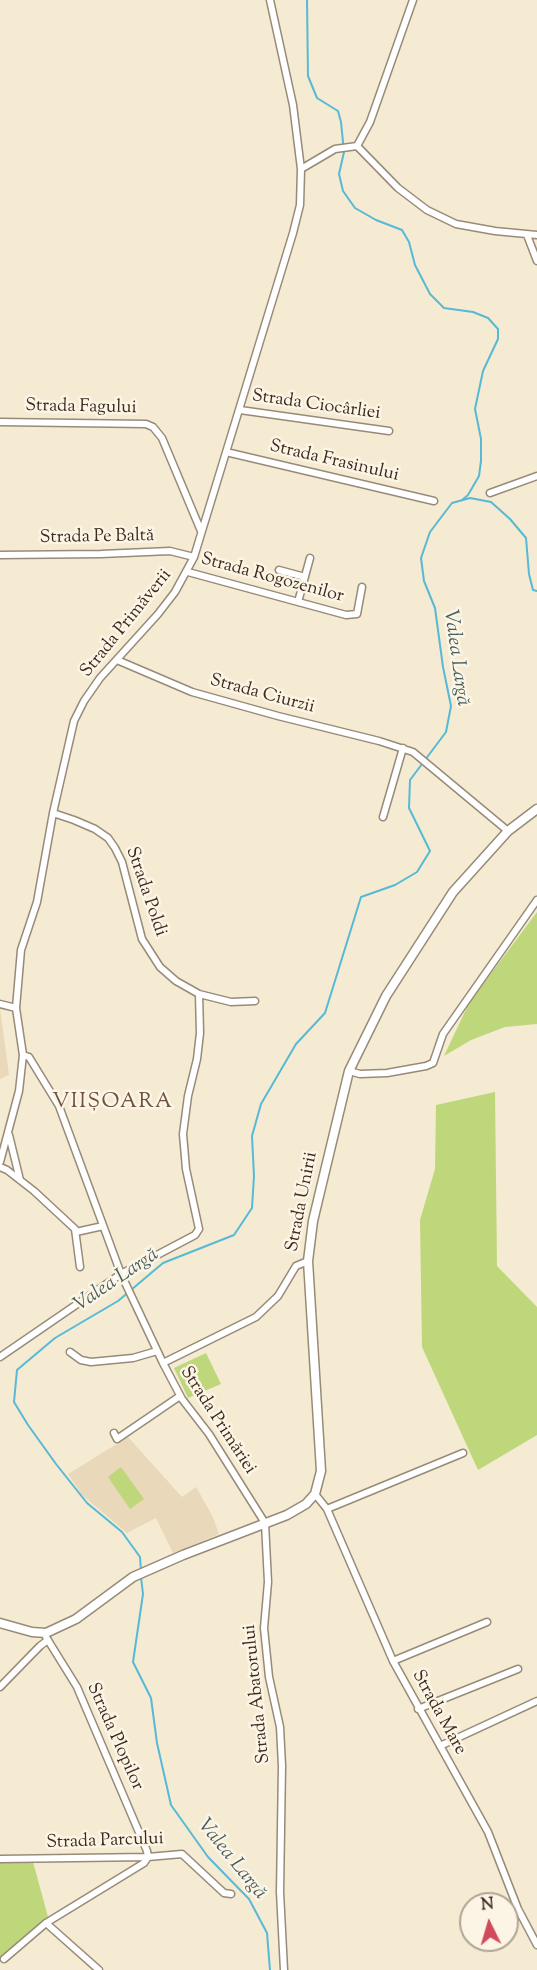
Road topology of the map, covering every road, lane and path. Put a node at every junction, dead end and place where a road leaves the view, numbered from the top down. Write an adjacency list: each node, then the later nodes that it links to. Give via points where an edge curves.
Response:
1 (270, 0): 4 (street, Strada Primăverii, via 293,105)
2 (413, 0): 3 (street, via 370,122)
3 (357, 146): 4 (street, via 338,149); 5 (street, via 427,210 456,224)
4 (301, 169): 8 (street, Strada Primăverii, via 300,205 293,233)
5 (527, 235): 6 (street); 7 (street)
6 (537, 235)
7 (537, 261)
8 (240, 410): 10 (street, Strada Ciocârliei); 11 (street, Strada Primăverii)
9 (0, 422): 15 (street, Strada Fagului, via 153,427 162,438)
10 (389, 431)
11 (226, 452): 14 (street, Strada Frasinului); 15 (street, Strada Primăverii)
12 (537, 476): 13 (street)
13 (490, 494)
14 (434, 501)
15 (201, 531): 17 (street, Strada Primăverii)
16 (0, 555): 17 (street, Strada Pe Baltă, via 170,551)
17 (194, 557): 20 (street, Strada Primăverii)
18 (310, 558): 21 (street)
19 (279, 570): 21 (street)
20 (188, 572): 23 (street, Strada Rogozenilor); 24 (street, Strada Primăverii, via 158,615)
21 (305, 577): 23 (street)
22 (362, 587): 23 (street, Strada Rogozenilor, via 355,615)
23 (298, 602)
24 (117, 660): 25 (street, Strada Ciurzii, via 192,692); 27 (street, Strada Primăverii, via 84,701 74,722)
25 (403, 748): 28 (street); 29 (street, Strada Ciurzii, via 417,754)
26 (537, 809): 29 (main road, Strada Unirii)
27 (53, 813): 31 (street, Strada Poldi, via 108,838 122,862 142,939 160,967); 34 (street, Strada Primăverii, via 37,902 21,950)
28 (383, 817)
29 (508, 831): 36 (main road, Strada Unirii, via 453,892 386,996)
30 (537, 900): 36 (street, via 442,1034 433,1063 387,1073)
31 (199, 994): 32 (street, Strada Poldi, via 231,1002); 45 (street, via 200,1033 183,1134 199,1229 195,1235)
32 (255, 1001)
33 (0, 1004): 34 (street)
34 (16, 1008): 35 (street, Strada Primăverii)
35 (23, 1055): 37 (street, Strada Primăverii, via 19,1091); 41 (street, Strada Primăriei, via 29,1057 59,1106)
36 (349, 1071): 43 (main road, Strada Unirii, via 313,1221)
37 (8, 1131): 38 (street, Strada Primăverii); 40 (street)
38 (0, 1162)
39 (0, 1167): 40 (street)
40 (21, 1181): 42 (street)
41 (102, 1226): 42 (street); 45 (street, Strada Primăriei)
42 (76, 1232): 44 (street)
43 (308, 1261): 49 (street, via 297,1266 278,1296 256,1317); 53 (main road, Strada Unirii, via 321,1471)
44 (80, 1267)
45 (121, 1274): 46 (street, Strada Primăriei); 48 (street)
46 (157, 1351): 47 (street, via 142,1357 91,1362); 49 (street, Strada Primăriei)
47 (70, 1352)
48 (0, 1357)
49 (163, 1363): 50 (street, Strada Primăriei)
50 (180, 1396): 51 (street, via 117,1439); 55 (street, Strada Primăriei)
51 (114, 1433)
52 (463, 1453): 54 (street)
53 (315, 1494): 54 (street, Strada Mare); 55 (main road, via 306,1504)
54 (327, 1509): 59 (street, Strada Mare)
55 (265, 1523): 58 (main road, via 133,1577); 72 (street, Strada Abatorului, via 268,1582 264,1628 280,1727)
56 (487, 1622): 59 (street)
57 (0, 1623): 58 (main road)
58 (47, 1637): 61 (street); 65 (street, Strada Plopilor, via 77,1688)
59 (393, 1661): 63 (street, Strada Mare)
60 (518, 1669): 63 (street)
61 (0, 1687)
62 (537, 1701): 64 (street)
63 (417, 1709): 64 (street, Strada Mare)
64 (440, 1746): 69 (street, Strada Mare, via 488,1832 518,1909)
65 (148, 1857): 66 (street, Strada Parcului); 67 (street, Strada Parcului, via 182,1854 224,1893); 68 (street)
66 (0, 1859)
67 (231, 1894)
68 (46, 1923): 70 (street); 71 (street)
69 (537, 1945)
70 (4, 1959)
71 (99, 1970)
72 (284, 1970)

